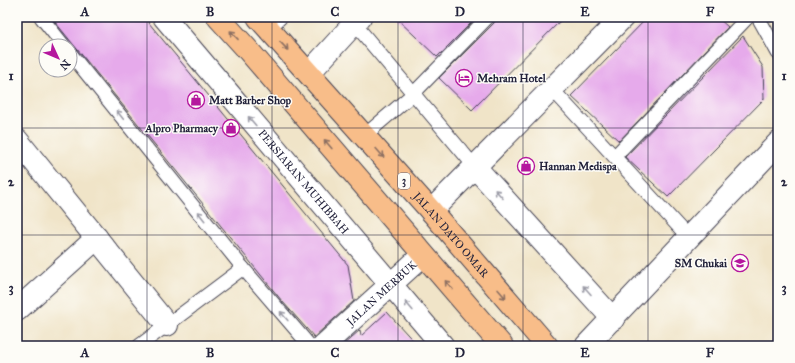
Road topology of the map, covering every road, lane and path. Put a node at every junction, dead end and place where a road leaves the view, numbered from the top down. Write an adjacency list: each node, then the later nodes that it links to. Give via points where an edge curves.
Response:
1 (41, 17): 10 (lane)
2 (164, 17): 26 (street, PERSIARAN MUHIBBAH, one-way to 2)
3 (218, 17): 24 (highway, one-way to 3)
4 (488, 17): 15 (lane)
5 (623, 17): 14 (street)
6 (748, 17): 19 (lane)
7 (758, 17): 11 (lane)
8 (357, 20): 13 (street); 15 (lane)
9 (269, 21): 13 (highway, JALAN DATO OMAR / 3, one-way to 13)
10 (58, 38)
11 (778, 52)
12 (78, 63): 25 (lane, one-way to 12)
13 (309, 73): 16 (highway, JALAN DATO OMAR / 3)
14 (552, 89): 19 (lane); 20 (street)
15 (414, 94): 16 (lane); 20 (lane)
16 (364, 136): 21 (highway, JALAN DATO OMAR / 3, one-way to 21)
17 (17, 140): 22 (street)
18 (778, 143): 23 (street)
19 (615, 156): 23 (lane)
20 (475, 167): 21 (street); 28 (street, one-way to 20)
21 (430, 211): 35 (highway, JALAN DATO OMAR / 3, one-way to 35)
22 (97, 238): 27 (street); 29 (street)
23 (689, 238): 28 (street)
24 (423, 255): 26 (street, JALAN MERBUK); 34 (highway, one-way to 24)
25 (243, 268): 29 (lane); 31 (lane, one-way to 25)
26 (391, 284): 32 (street, JALAN MERBUK); 33 (street, PERSIARAN MUHIBBAH, one-way to 26)
27 (17, 310)
28 (613, 319): 36 (street)
29 (167, 325): 30 (lane)
30 (138, 346)
31 (310, 346)
32 (322, 346)
33 (443, 346)
34 (502, 346)
35 (547, 346)
36 (586, 346)

